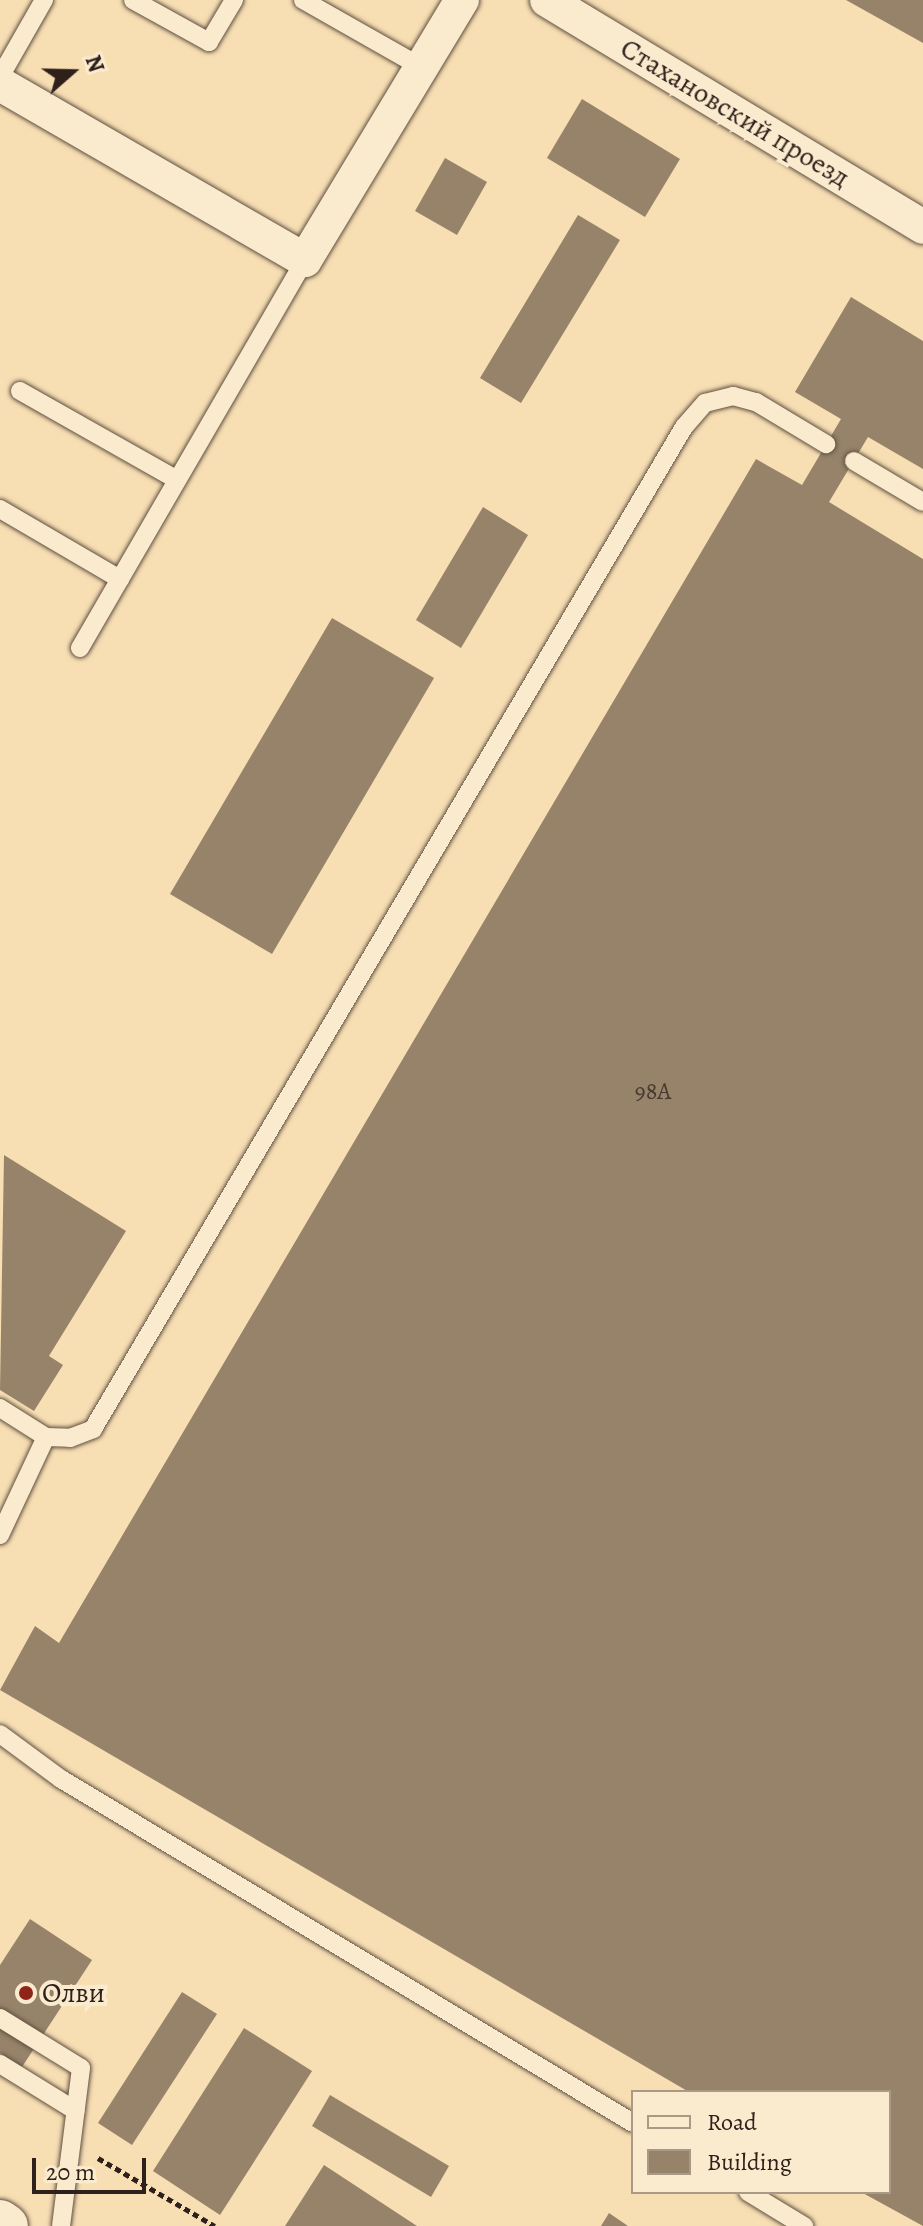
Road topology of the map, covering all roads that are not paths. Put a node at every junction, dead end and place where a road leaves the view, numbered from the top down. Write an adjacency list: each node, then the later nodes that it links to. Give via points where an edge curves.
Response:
1 (44, 0): 8 (lane)
2 (133, 0): 3 (lane, via 209,42)
3 (234, 0)
4 (303, 0): 7 (lane)
5 (462, 0): 7 (street)
6 (547, 0): 10 (street, Стахановский проезд)
7 (421, 67): 11 (street)
8 (0, 77)
9 (0, 84): 11 (street)
10 (923, 227)
11 (305, 260): 15 (lane)
12 (20, 391): 15 (lane)
13 (826, 444): 21 (lane, via 756,402 733,396 705,403 684,427 93,1429 70,1438)
14 (854, 461): 16 (lane)
15 (177, 480): 18 (lane)
16 (923, 502)
17 (0, 509): 18 (lane)
18 (120, 579): 19 (lane)
19 (80, 648)
20 (0, 1408): 21 (lane)
21 (46, 1437): 22 (lane)
22 (0, 1535)
23 (0, 1734): 27 (lane, via 61,1779)
24 (0, 2018): 26 (lane, via 81,2068)
25 (0, 2064): 26 (lane)
26 (76, 2111): 31 (lane)
27 (631, 2122)
28 (751, 2194): 32 (lane)
29 (0, 2222): 30 (main road)
30 (6, 2226)
31 (61, 2226)
32 (804, 2226)

